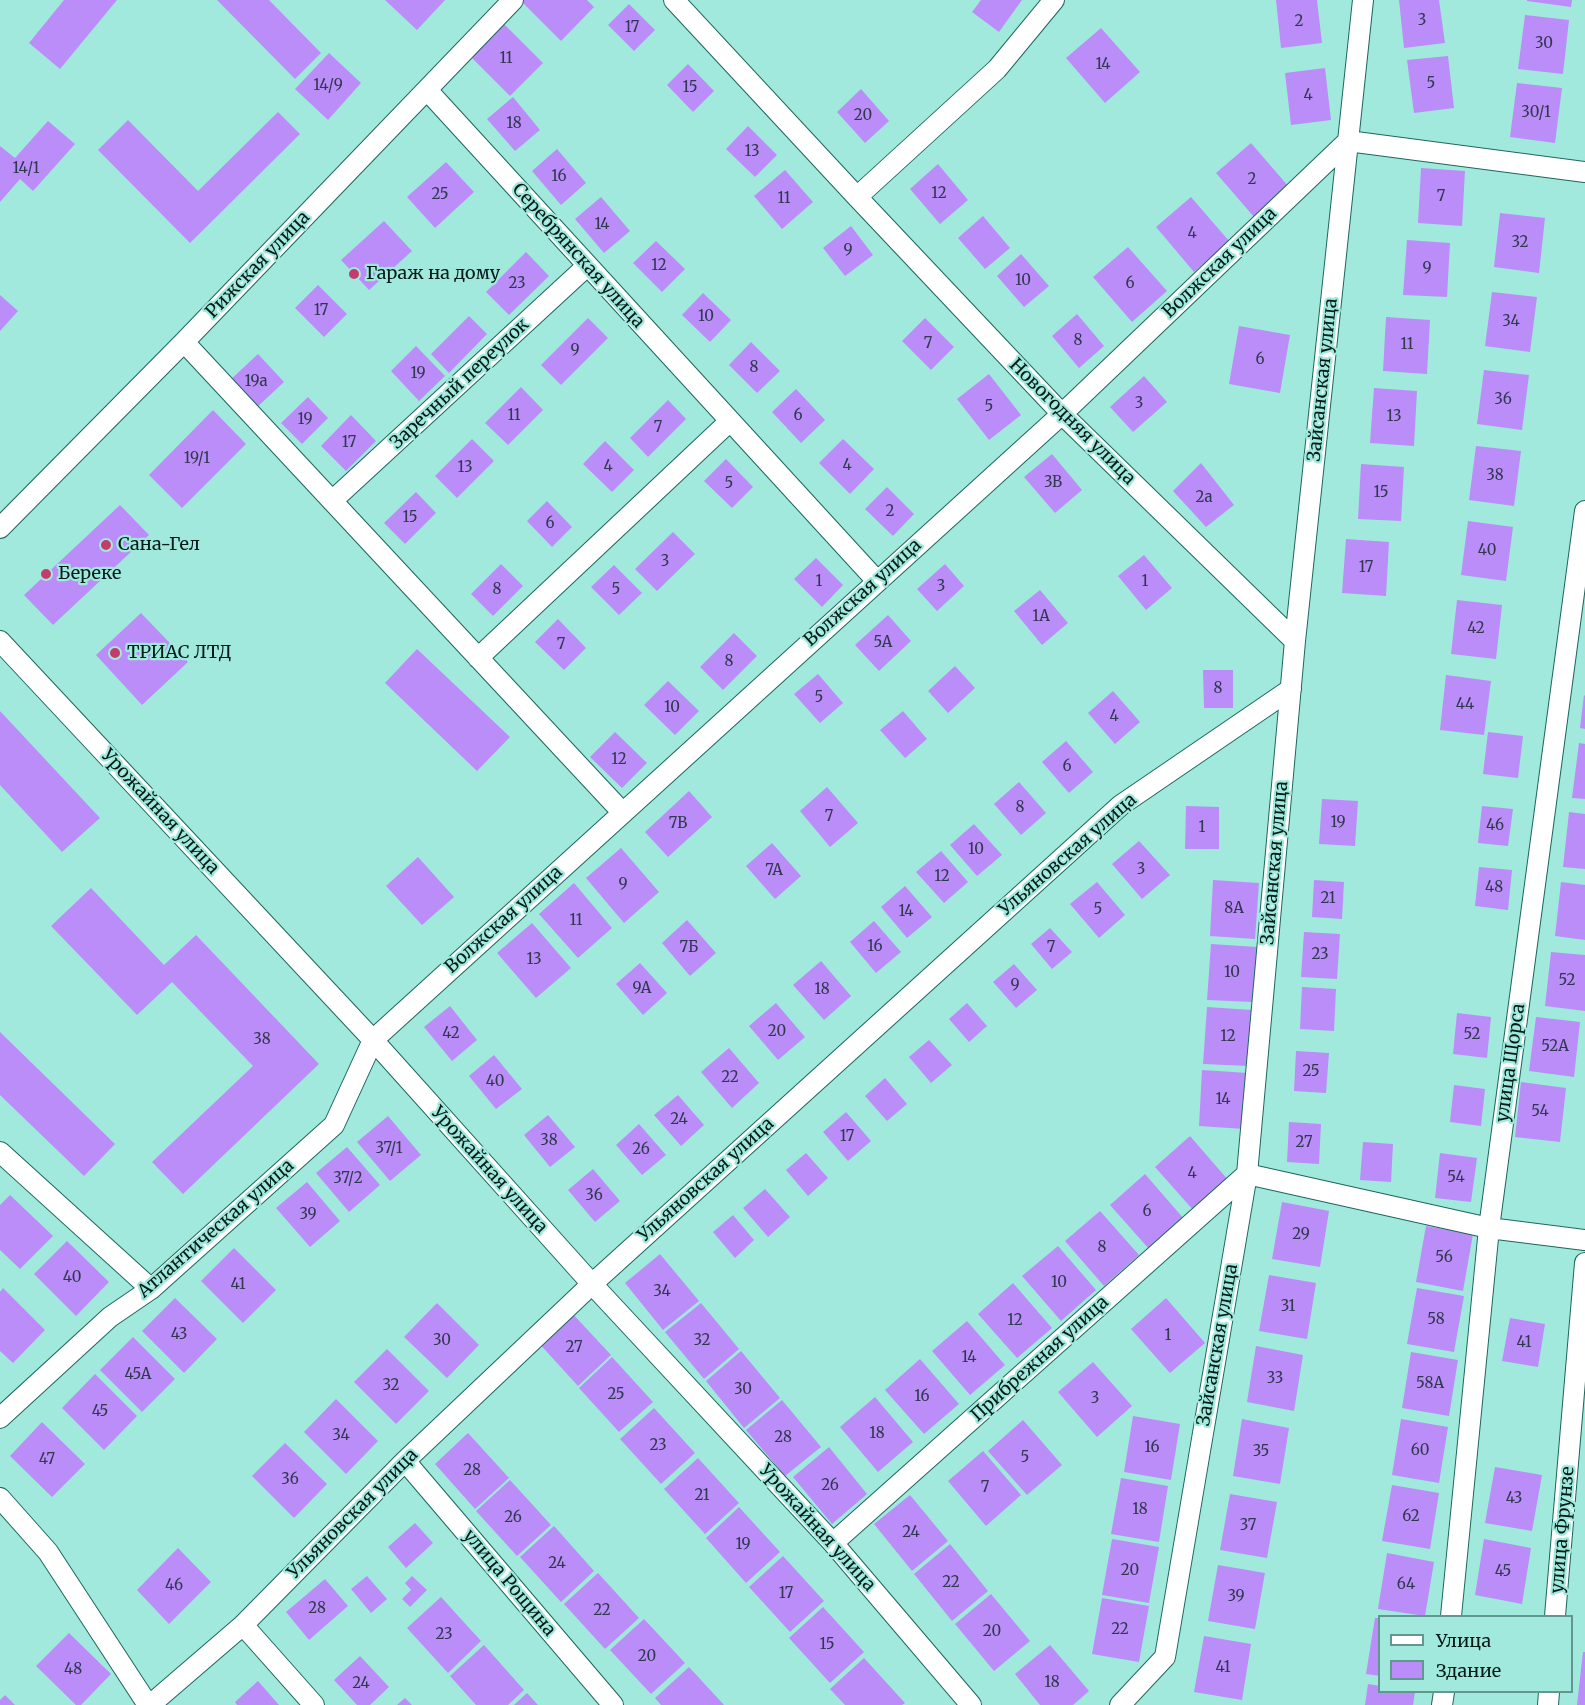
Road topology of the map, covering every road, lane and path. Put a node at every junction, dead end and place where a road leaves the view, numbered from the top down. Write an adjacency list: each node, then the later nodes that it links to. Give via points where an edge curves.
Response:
1 (513, 0): 5 (street, Рижская улица)
2 (674, 0): 8 (street, Новогодняя улица)
3 (1054, 0): 8 (street, via 997,69)
4 (1363, 0): 6 (street, Зайсанская улица)
5 (427, 90): 9 (street, Серебрянская улица); 10 (street, Рижская улица)
6 (1348, 141): 7 (street); 11 (street, Волжская улица); 18 (street, Зайсанская улица)
7 (1585, 172)
8 (856, 197): 11 (street, Новогодняя улица)
9 (587, 266): 12 (street, Серебрянская улица); 13 (street, Заречный переулок)
10 (184, 342): 13 (street); 15 (street, Рижская улица)
11 (1062, 414): 16 (street, Волжская улица); 18 (street, Новогодняя улица)
12 (730, 421): 16 (street, Серебрянская улица); 19 (street)
13 (332, 501): 19 (street)
14 (1584, 519): 25 (street, улица Щорса)
15 (0, 528)
16 (877, 581): 21 (street, Волжская улица)
17 (0, 640): 22 (street, Урожайная улица)
18 (1295, 641): 20 (street, Зайсанская улица)
19 (478, 658): 21 (street)
20 (1291, 689): 24 (street, Зайсанская улица); 28 (street, Ульяновская улица, via 1121,805)
21 (622, 812): 22 (street, Волжская улица)
22 (373, 1040): 28 (street, Урожайная улица); 29 (street, Атлантическая улица, via 334,1125)
23 (0, 1152): 29 (street)
24 (1247, 1174): 25 (street); 33 (street, Прибрежная улица); 41 (street, Зайсанская улица, via 1165,1657)
25 (1489, 1228): 26 (street); 34 (street, улица Щорса)
26 (1585, 1240)
27 (1585, 1263): 35 (street, улица Фрунзе)
28 (592, 1284): 31 (street, Ульяновская улица); 33 (street, Урожайная улица)
29 (152, 1289): 30 (street, Атлантическая улица, via 110,1317)
30 (0, 1418)
31 (405, 1461): 36 (street, Ульяновская улица); 39 (street, улица Рощина)
32 (0, 1498): 37 (street, via 48,1552)
33 (833, 1543): 40 (street, Урожайная улица)
34 (1451, 1615)
35 (1556, 1615)
36 (243, 1625): 37 (street, Ульяновская улица); 38 (street)
37 (149, 1705)
38 (314, 1705)
39 (613, 1705)
40 (971, 1705)
41 (1120, 1705)

